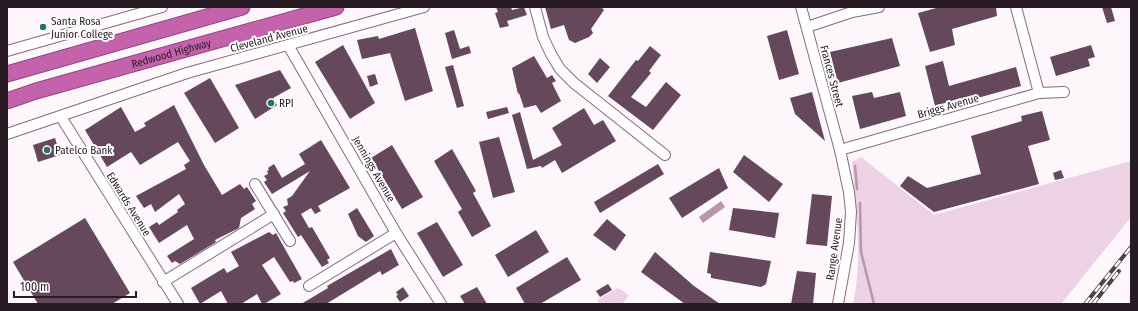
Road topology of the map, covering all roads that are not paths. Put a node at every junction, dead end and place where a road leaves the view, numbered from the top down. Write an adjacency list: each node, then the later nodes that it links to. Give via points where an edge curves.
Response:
1 (162, 7): 11 (street)
2 (242, 7): 12 (highway)
3 (336, 7): 15 (highway, Redwood Highway, via 36,91)
4 (424, 7): 10 (street, Cleveland Avenue)
5 (535, 7): 19 (street, via 543,37 560,69)
6 (801, 7): 9 (street, Frances Street)
7 (879, 7): 9 (street, via 852,12)
8 (1016, 7): 14 (street)
9 (806, 27): 18 (street, Frances Street)
10 (288, 45): 16 (street, Cleveland Avenue, via 182,75); 22 (street, Jennings Avenue)
11 (7, 51)
12 (7, 74)
13 (1064, 92): 14 (street, Briggs Avenue)
14 (1039, 93): 18 (street, Briggs Avenue)
15 (7, 102)
16 (61, 117): 17 (street, Cleveland Avenue); 24 (street, Edwards Avenue)
17 (7, 134)
18 (840, 150): 28 (street, Range Avenue, via 851,212)
19 (665, 155)
20 (255, 184): 21 (street)
21 (274, 214): 23 (street); 24 (street)
22 (396, 233): 25 (street); 27 (street, Jennings Avenue)
23 (290, 241)
24 (164, 282): 26 (street, Edwards Avenue)
25 (309, 286)
26 (178, 304)
27 (441, 304)
28 (838, 304)

